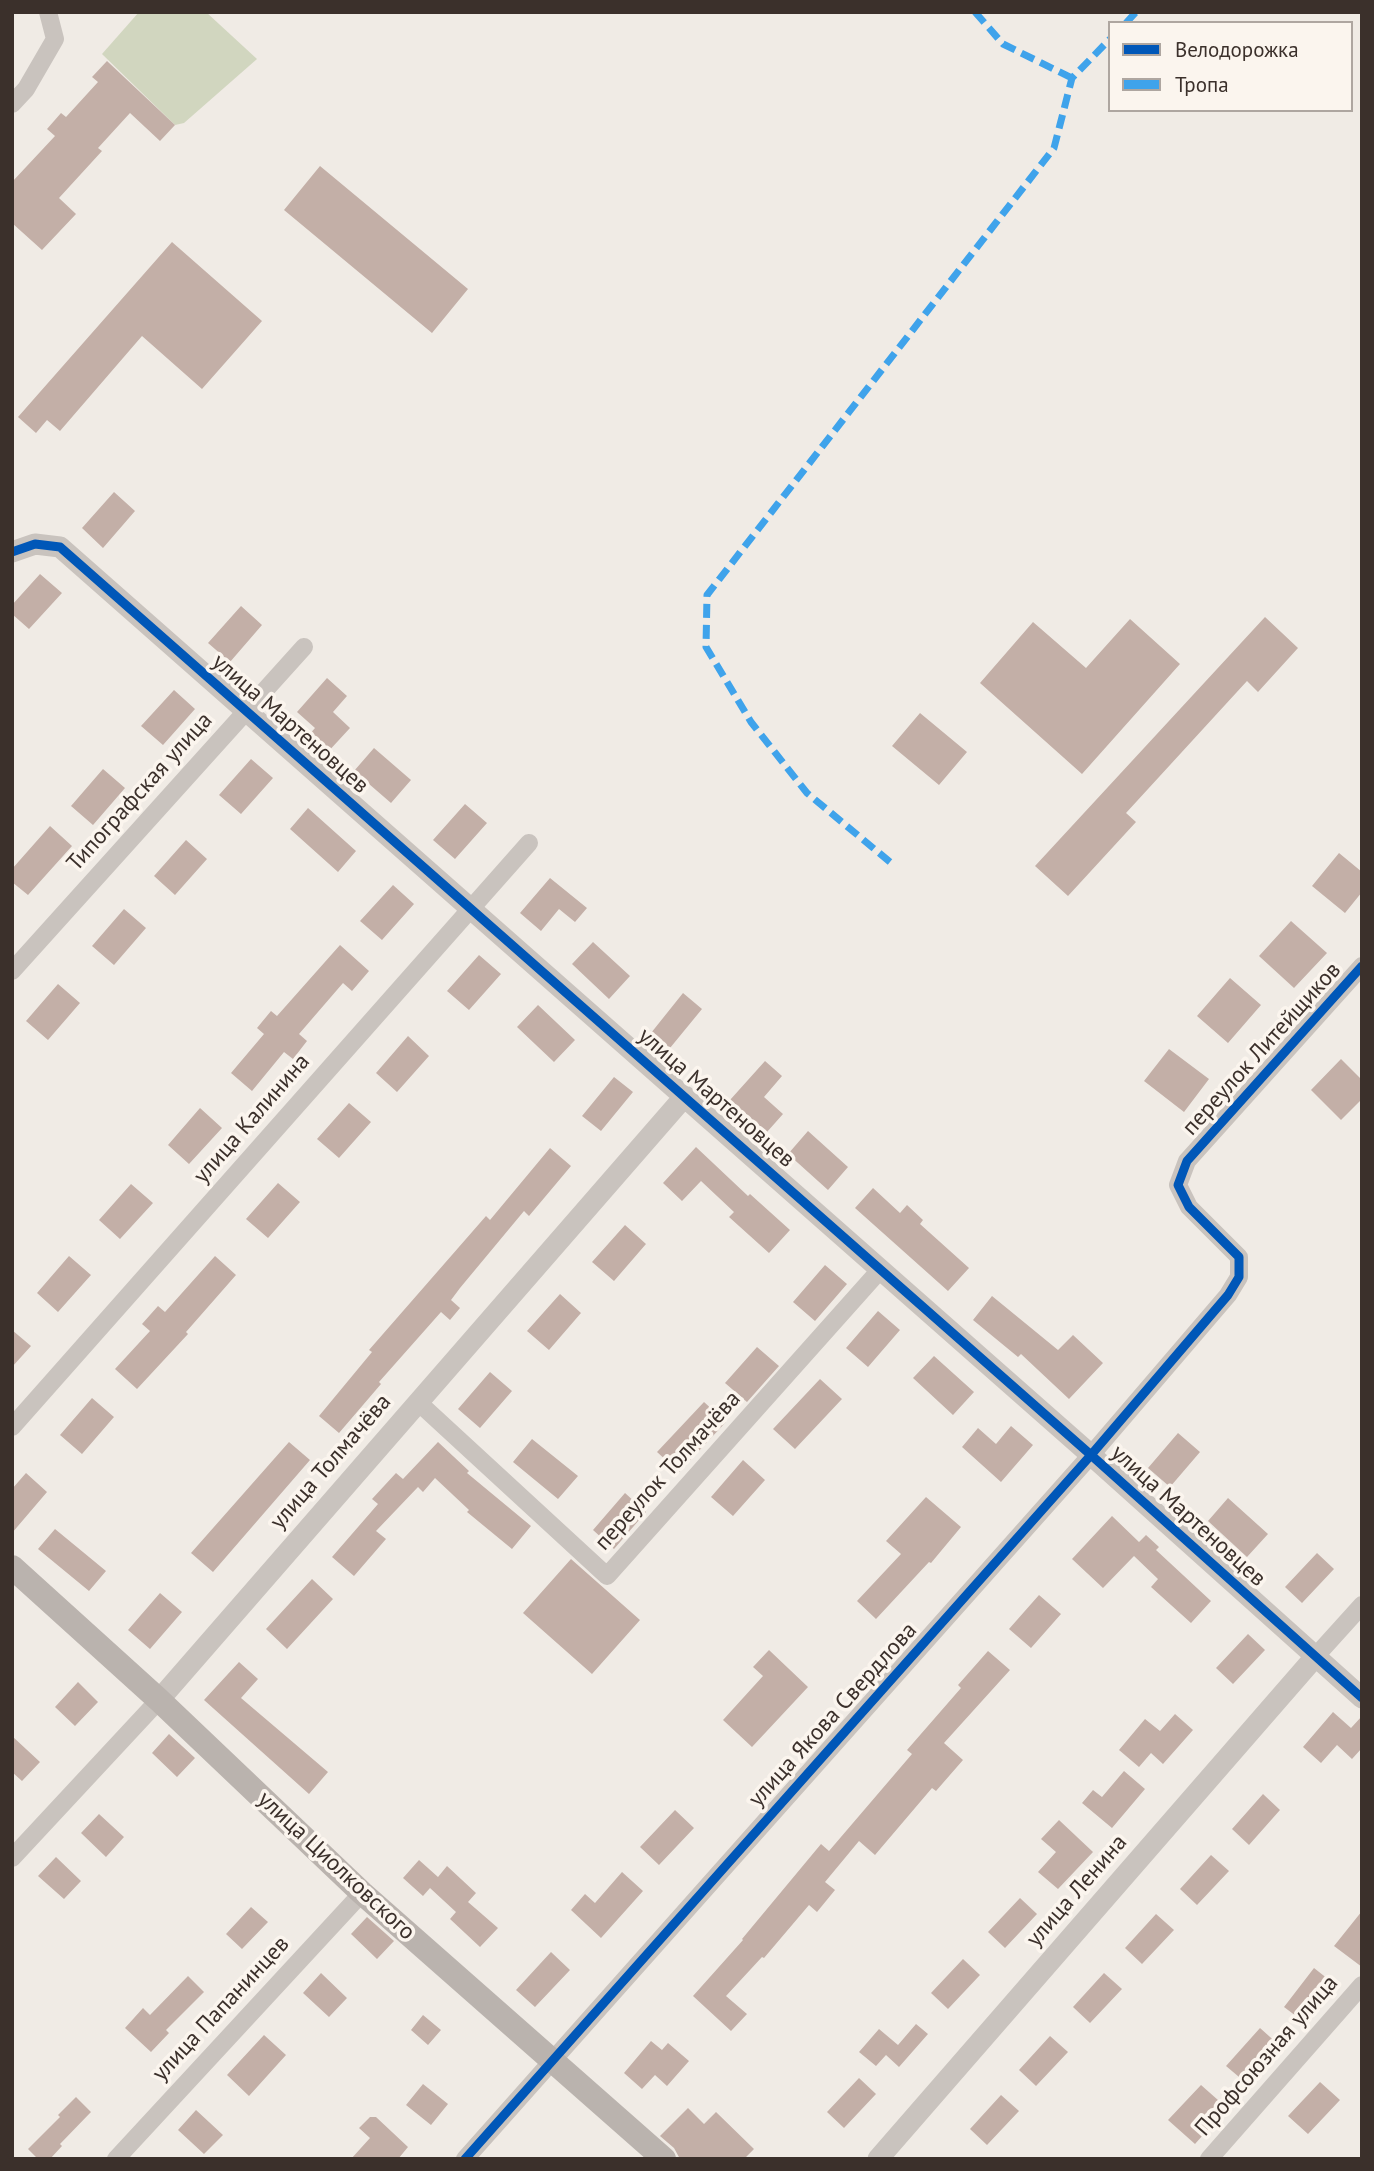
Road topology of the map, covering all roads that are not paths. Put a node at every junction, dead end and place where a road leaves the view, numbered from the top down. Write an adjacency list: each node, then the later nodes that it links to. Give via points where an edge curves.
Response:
1 (48, 12): 2 (street, via 55,39)
2 (12, 104)
3 (12, 552): 5 (street, улица Мартеновцев, via 35,544 60,547)
4 (304, 647): 5 (street, Типографская улица)
5 (246, 711): 7 (street, улица Мартеновцев); 9 (street, Типографская улица)
6 (529, 843): 7 (street, улица Калинина)
7 (470, 909): 10 (street, улица Мартеновцев); 14 (street, улица Калинина)
8 (1362, 966): 12 (street, переулок Литейщиков, via 1187,1161 1178,1185 1189,1207 1239,1256 1239,1277)
9 (12, 971)
10 (685, 1096): 11 (street, улица Мартеновцев); 13 (street, улица Толмачёва)
11 (880, 1270): 13 (street, переулок Толмачёва, via 607,1576); 15 (street, улица Мартеновцев)
12 (1228, 1295): 15 (street, улица Якова Свердлова)
13 (418, 1402): 20 (street, улица Толмачёва)
14 (12, 1427)
15 (1091, 1455): 18 (street, улица Мартеновцев); 24 (street, улица Якова Свердлова)
16 (12, 1567): 20 (main road, улица Циолковского)
17 (1362, 1605): 18 (street)
18 (1315, 1657): 19 (street, улица Мартеновцев); 28 (street, улица Ленина)
19 (1362, 1698)
20 (159, 1700): 21 (street, улица Толмачёва); 22 (main road, улица Циолковского)
21 (12, 1858)
22 (362, 1893): 24 (main road, улица Циолковского); 25 (street, улица Папанинцев)
23 (1362, 1985): 29 (street, Профсоюзная улица)
24 (551, 2060): 26 (street, улица Якова Свердлова); 27 (main road, улица Циолковского)
25 (116, 2159)
26 (465, 2159)
27 (664, 2159)
28 (878, 2159)
29 (1209, 2159)

